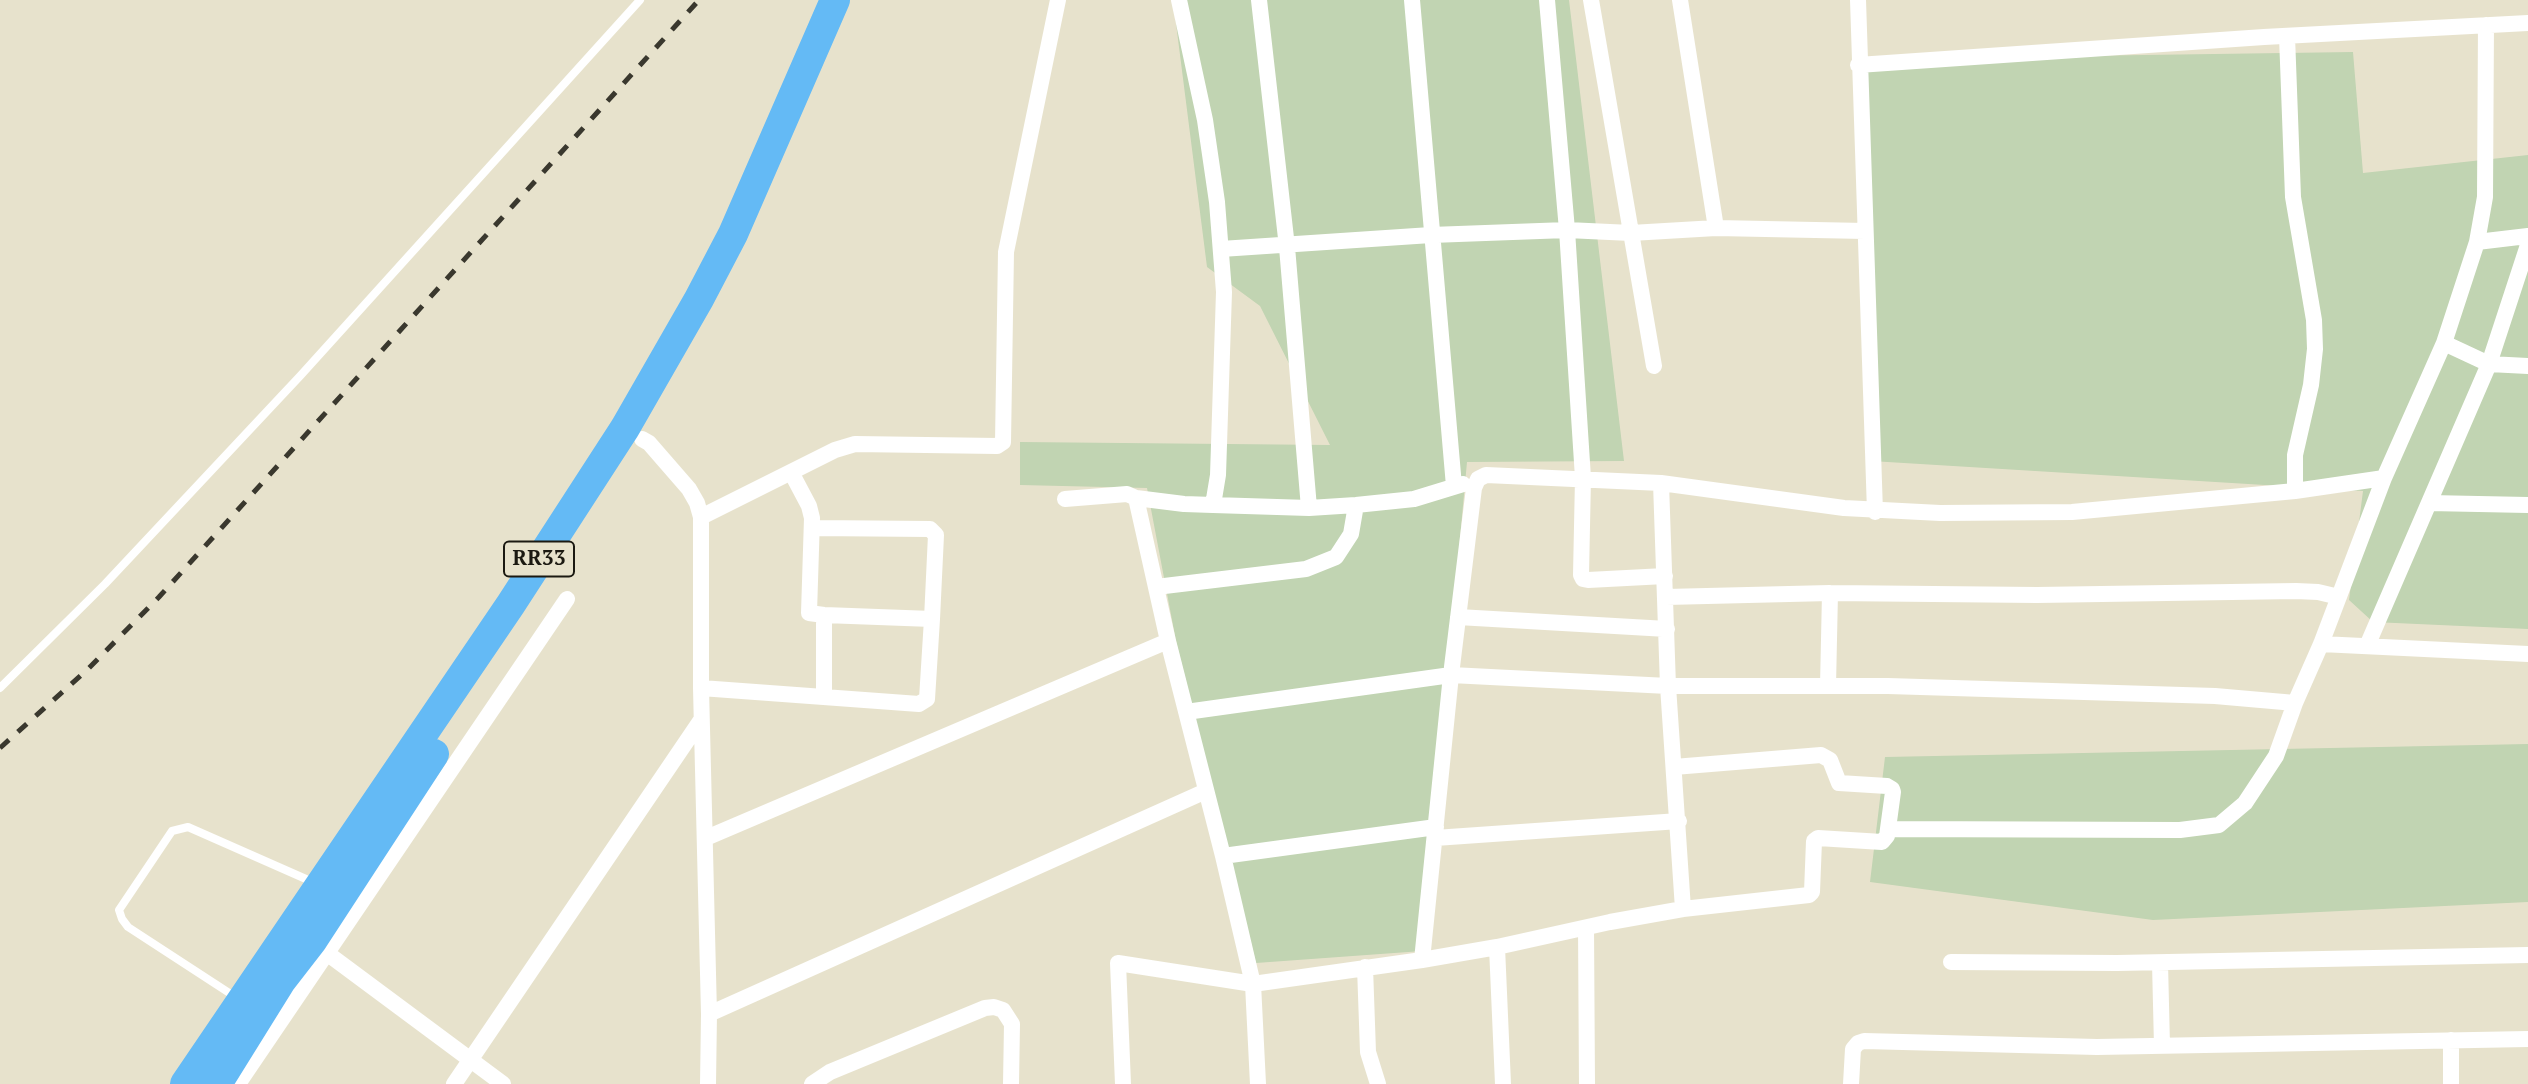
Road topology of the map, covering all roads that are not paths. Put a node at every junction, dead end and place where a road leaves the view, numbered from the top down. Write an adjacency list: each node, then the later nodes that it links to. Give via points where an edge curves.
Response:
1 (640, 0): 65 (lane, via 282,395)
2 (835, 0): 78 (highway, RR33, via 733,234 625,428)
3 (851, 0): 30 (highway, RR33, via 780,174)
4 (1058, 0): 31 (street, via 1008,236 1003,442 997,446 855,444)
5 (1179, 0): 25 (street, via 1205,120)
6 (1259, 0): 24 (street)
7 (1412, 0): 20 (street)
8 (1547, 0): 17 (street)
9 (1591, 0): 19 (street)
10 (1680, 0): 16 (street)
11 (1858, 0): 15 (street)
12 (2528, 23): 13 (street)
13 (2486, 25): 14 (street); 22 (street, via 2485,197)
14 (2287, 36): 15 (street); 37 (street, via 2292,187 2315,320 2311,385 2296,447)
15 (1858, 65): 18 (street)
16 (1716, 228): 18 (street); 19 (street)
17 (1567, 230): 19 (street); 20 (street); 32 (street)
18 (1865, 231): 45 (street)
19 (1631, 233): 28 (street)
20 (1431, 235): 24 (street); 36 (street)
21 (2528, 236): 22 (street)
22 (2477, 242): 26 (street)
23 (2528, 245): 27 (street)
24 (1287, 247): 25 (street); 44 (street)
25 (1221, 249): 41 (street, via 1223,350 1219,475)
26 (2444, 343): 27 (street); 33 (street)
27 (2489, 364): 29 (street); 40 (street)
28 (1654, 366)
29 (2528, 366)
30 (642, 439): 46 (street, via 689,489); 81 (highway, RR33, via 551,573)
31 (791, 472): 46 (street); 47 (street, via 809,506)
32 (1583, 478): 34 (street, via 1486,475); 35 (street); 48 (street, via 1583,579)
33 (2384, 478): 37 (street); 52 (street)
34 (1478, 479): 36 (street); 55 (street)
35 (1661, 483): 45 (street); 48 (street)
36 (1454, 486): 42 (street, via 1414,499)
37 (2295, 491): 45 (street, via 2072,512)
38 (1136, 498): 39 (street, via 1127,494); 41 (street); 49 (street)
39 (1065, 499)
40 (2429, 503): 43 (street); 60 (street)
41 (1213, 505): 44 (street)
42 (1356, 505): 44 (street); 49 (street, via 1351,534 1336,557 1306,569)
43 (2528, 505)
44 (1309, 508)
45 (1875, 512)
46 (701, 517): 66 (street)
47 (813, 528): 54 (street, via 808,611); 56 (street, via 930,529 936,535)
48 (1665, 576): 51 (street)
49 (1156, 587): 58 (street)
50 (1830, 593): 51 (street); 52 (street, via 2295,591); 64 (street)
51 (1666, 597): 57 (street)
52 (2339, 597): 59 (street)
53 (567, 599): 81 (street)
54 (824, 615): 56 (street); 67 (street)
55 (1458, 617): 57 (street); 62 (street)
56 (932, 619): 67 (street, via 925,701)
57 (1667, 629): 63 (street)
58 (1168, 641): 69 (street); 76 (street)
59 (2321, 644): 60 (street); 68 (street)
60 (2367, 646): 61 (street)
61 (2528, 654)
62 (1451, 675): 63 (street); 69 (street); 75 (street)
63 (1668, 686): 64 (street); 71 (street)
64 (1829, 686): 68 (street, via 2215,696)
65 (0, 688)
66 (701, 688): 67 (street); 70 (street)
67 (824, 696)
68 (2295, 703): 74 (street, via 2276,756 2245,803 2219,825 2180,830)
69 (1186, 712): 72 (street)
70 (701, 720): 76 (street); 94 (street)
71 (1674, 767): 73 (street); 74 (street, via 1821,755 1830,760 1839,783 1892,789)
72 (1206, 790): 77 (street); 90 (street)
73 (1679, 821): 75 (street); 79 (street)
74 (1888, 829): 79 (street, via 1882,842 1814,841 1809,895)
75 (1436, 833): 77 (street); 84 (street)
76 (706, 838): 90 (street)
77 (1223, 856): 88 (street)
78 (320, 886): 89 (highway, RR33); 89 (lane, via 188,827 172,831 119,909 122,919)
79 (1683, 909): 80 (street)
80 (1586, 928): 82 (street); 107 (street)
81 (320, 947): 94 (street); 96 (highway, RR33, via 281,981); 97 (street)
82 (1497, 947): 84 (street); 106 (street)
83 (2528, 955): 86 (street)
84 (1422, 960): 87 (street)
85 (1951, 962): 86 (street)
86 (2160, 963): 93 (street)
87 (1365, 967): 88 (street); 105 (street, via 1368,1052)
88 (1253, 984): 103 (street, via 1118,963); 104 (street)
89 (241, 1001): 95 (highway, RR33)
90 (709, 1014): 100 (street)
91 (2528, 1039): 92 (street)
92 (2451, 1040): 93 (street); 109 (street)
93 (2162, 1046): 108 (street, via 1864,1041 1853,1049)
94 (471, 1060): 98 (street); 99 (street)
95 (185, 1084)
96 (217, 1084)
97 (238, 1084)
98 (454, 1084)
99 (503, 1084)
100 (708, 1084)
101 (812, 1084): 102 (street, via 830,1072 994,1007 1003,1010 1012,1024)
102 (1011, 1084)
103 (1123, 1084)
104 (1258, 1084)
105 (1378, 1084)
106 (1503, 1084)
107 (1587, 1084)
108 (1851, 1084)
109 (2451, 1084)

